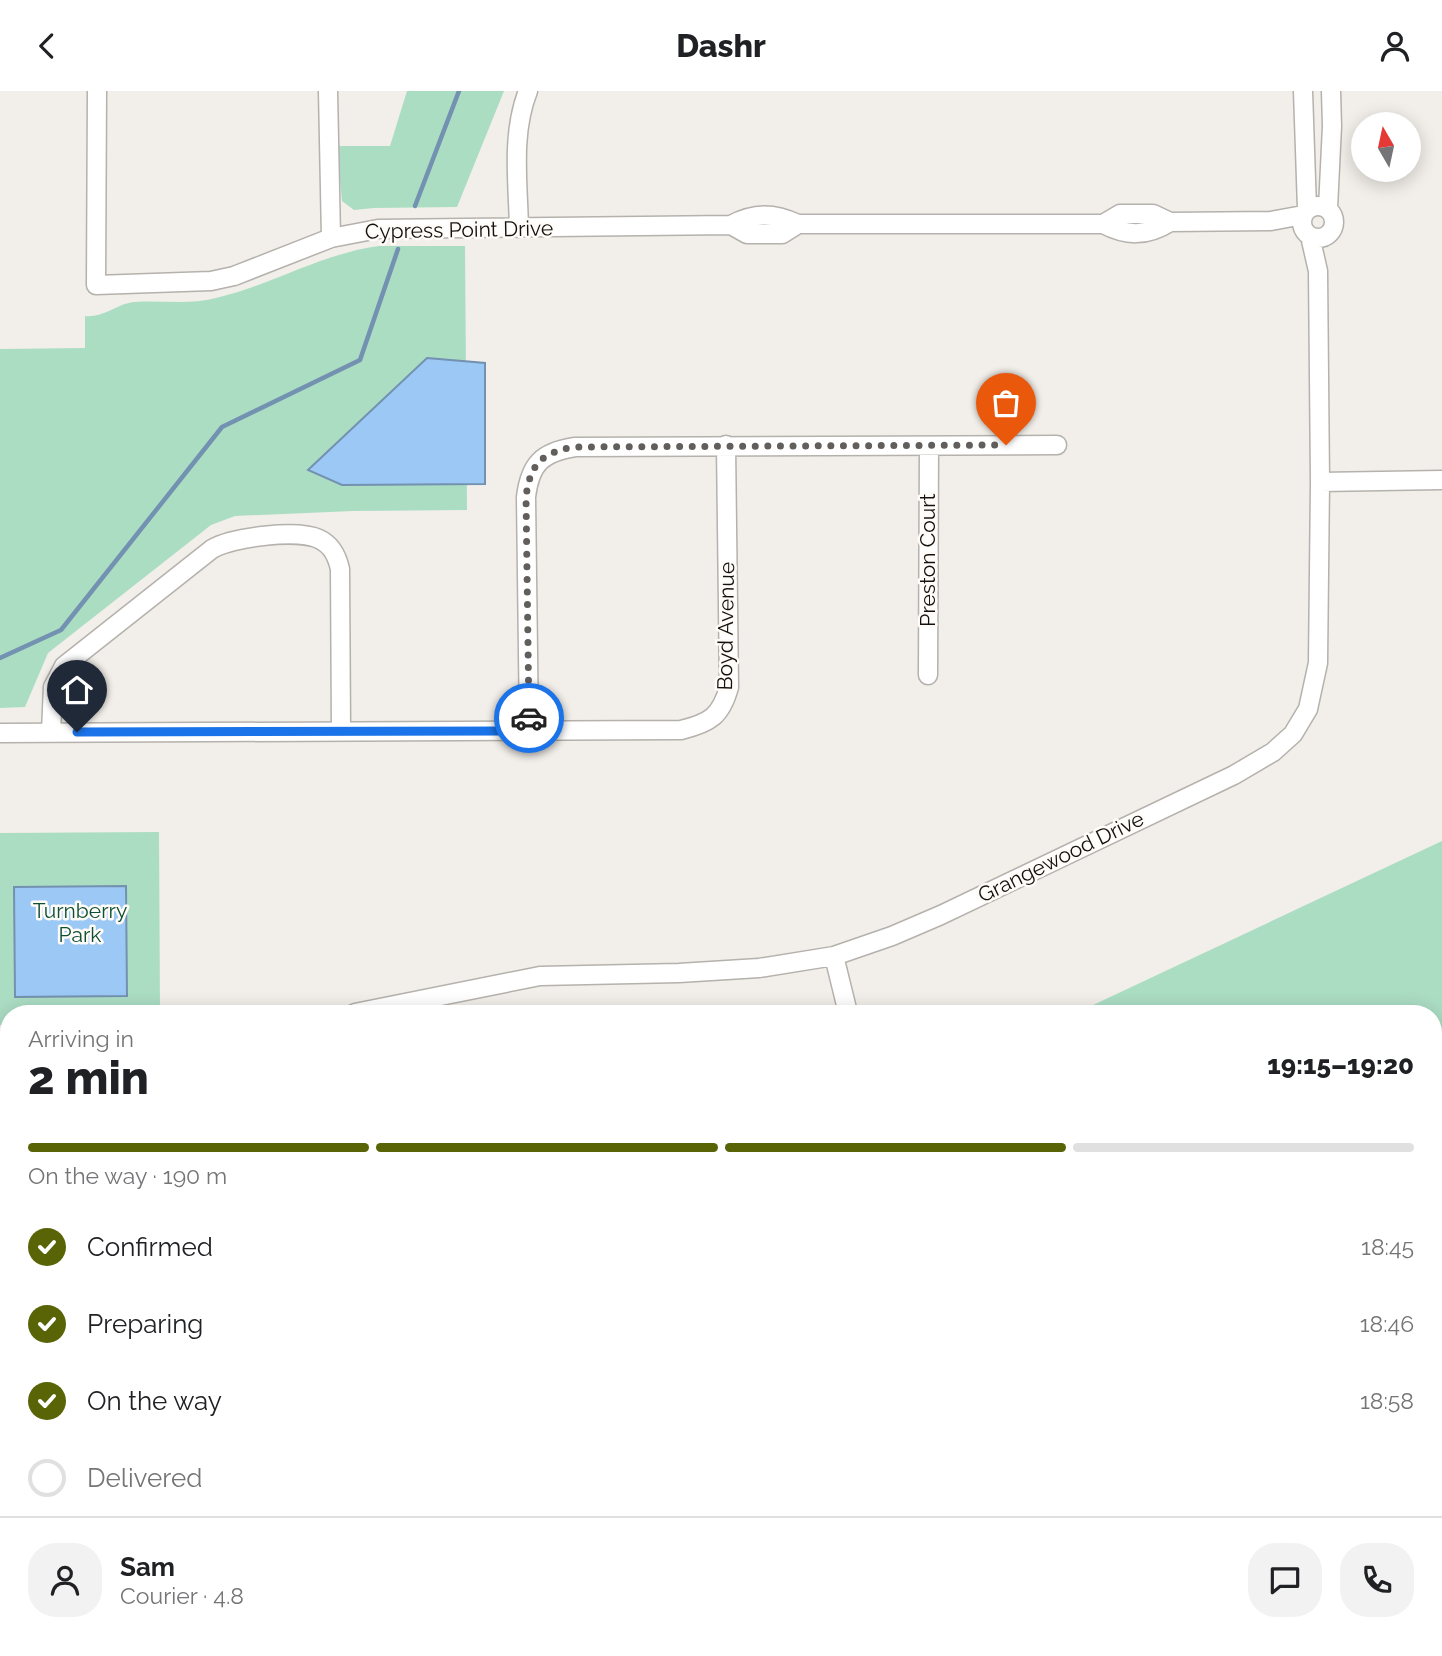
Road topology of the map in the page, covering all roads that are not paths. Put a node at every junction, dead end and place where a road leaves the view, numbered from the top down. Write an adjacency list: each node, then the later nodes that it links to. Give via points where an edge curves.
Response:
1 (97, 91): 9 (street, Cypress Point Drive, via 96,285 211,281)
2 (328, 91): 9 (street)
3 (528, 91): 8 (street, via 518,134)
4 (1304, 95): 5 (street); 7 (street)
5 (1331, 95): 6 (street)
6 (1328, 208): 7 (street, Cypress Point Drive, via 1318,205); 7 (street, via 1334,222 1331,232)
7 (1310, 225): 8 (street, Cypress Point Drive, via 1170,222 1153,214 1120,214 1102,224 798,224 781,216 747,216 731,225); 14 (street, Grangewood Drive, via 1318,271)
8 (519, 227): 9 (street, Cypress Point Drive, via 378,229)
9 (331, 239)
10 (726, 445): 12 (street); 17 (street, via 559,449 531,472 526,497); 17 (street, Boyd Avenue, via 729,687 724,703 714,717 681,730)
11 (1057, 445): 12 (street)
12 (929, 446): 15 (street, Preston Court)
13 (1442, 480): 14 (street)
14 (1320, 482): 20 (street, Grangewood Drive, via 1318,663 1308,709 1293,734 1273,753 1234,775 941,915)
15 (928, 675)
16 (341, 731): 17 (street, Boyd Avenue); 18 (street, Boyd Avenue); 18 (street, via 340,569 330,546 319,539 295,536 246,537 222,543 71,658 53,687)
17 (529, 731)
18 (51, 732): 19 (street, Boyd Avenue)
19 (0, 733)
20 (834, 956): 21 (street, Grangewood Drive, via 759,968 540,976); 22 (street)
21 (395, 1005)
22 (846, 1005)

